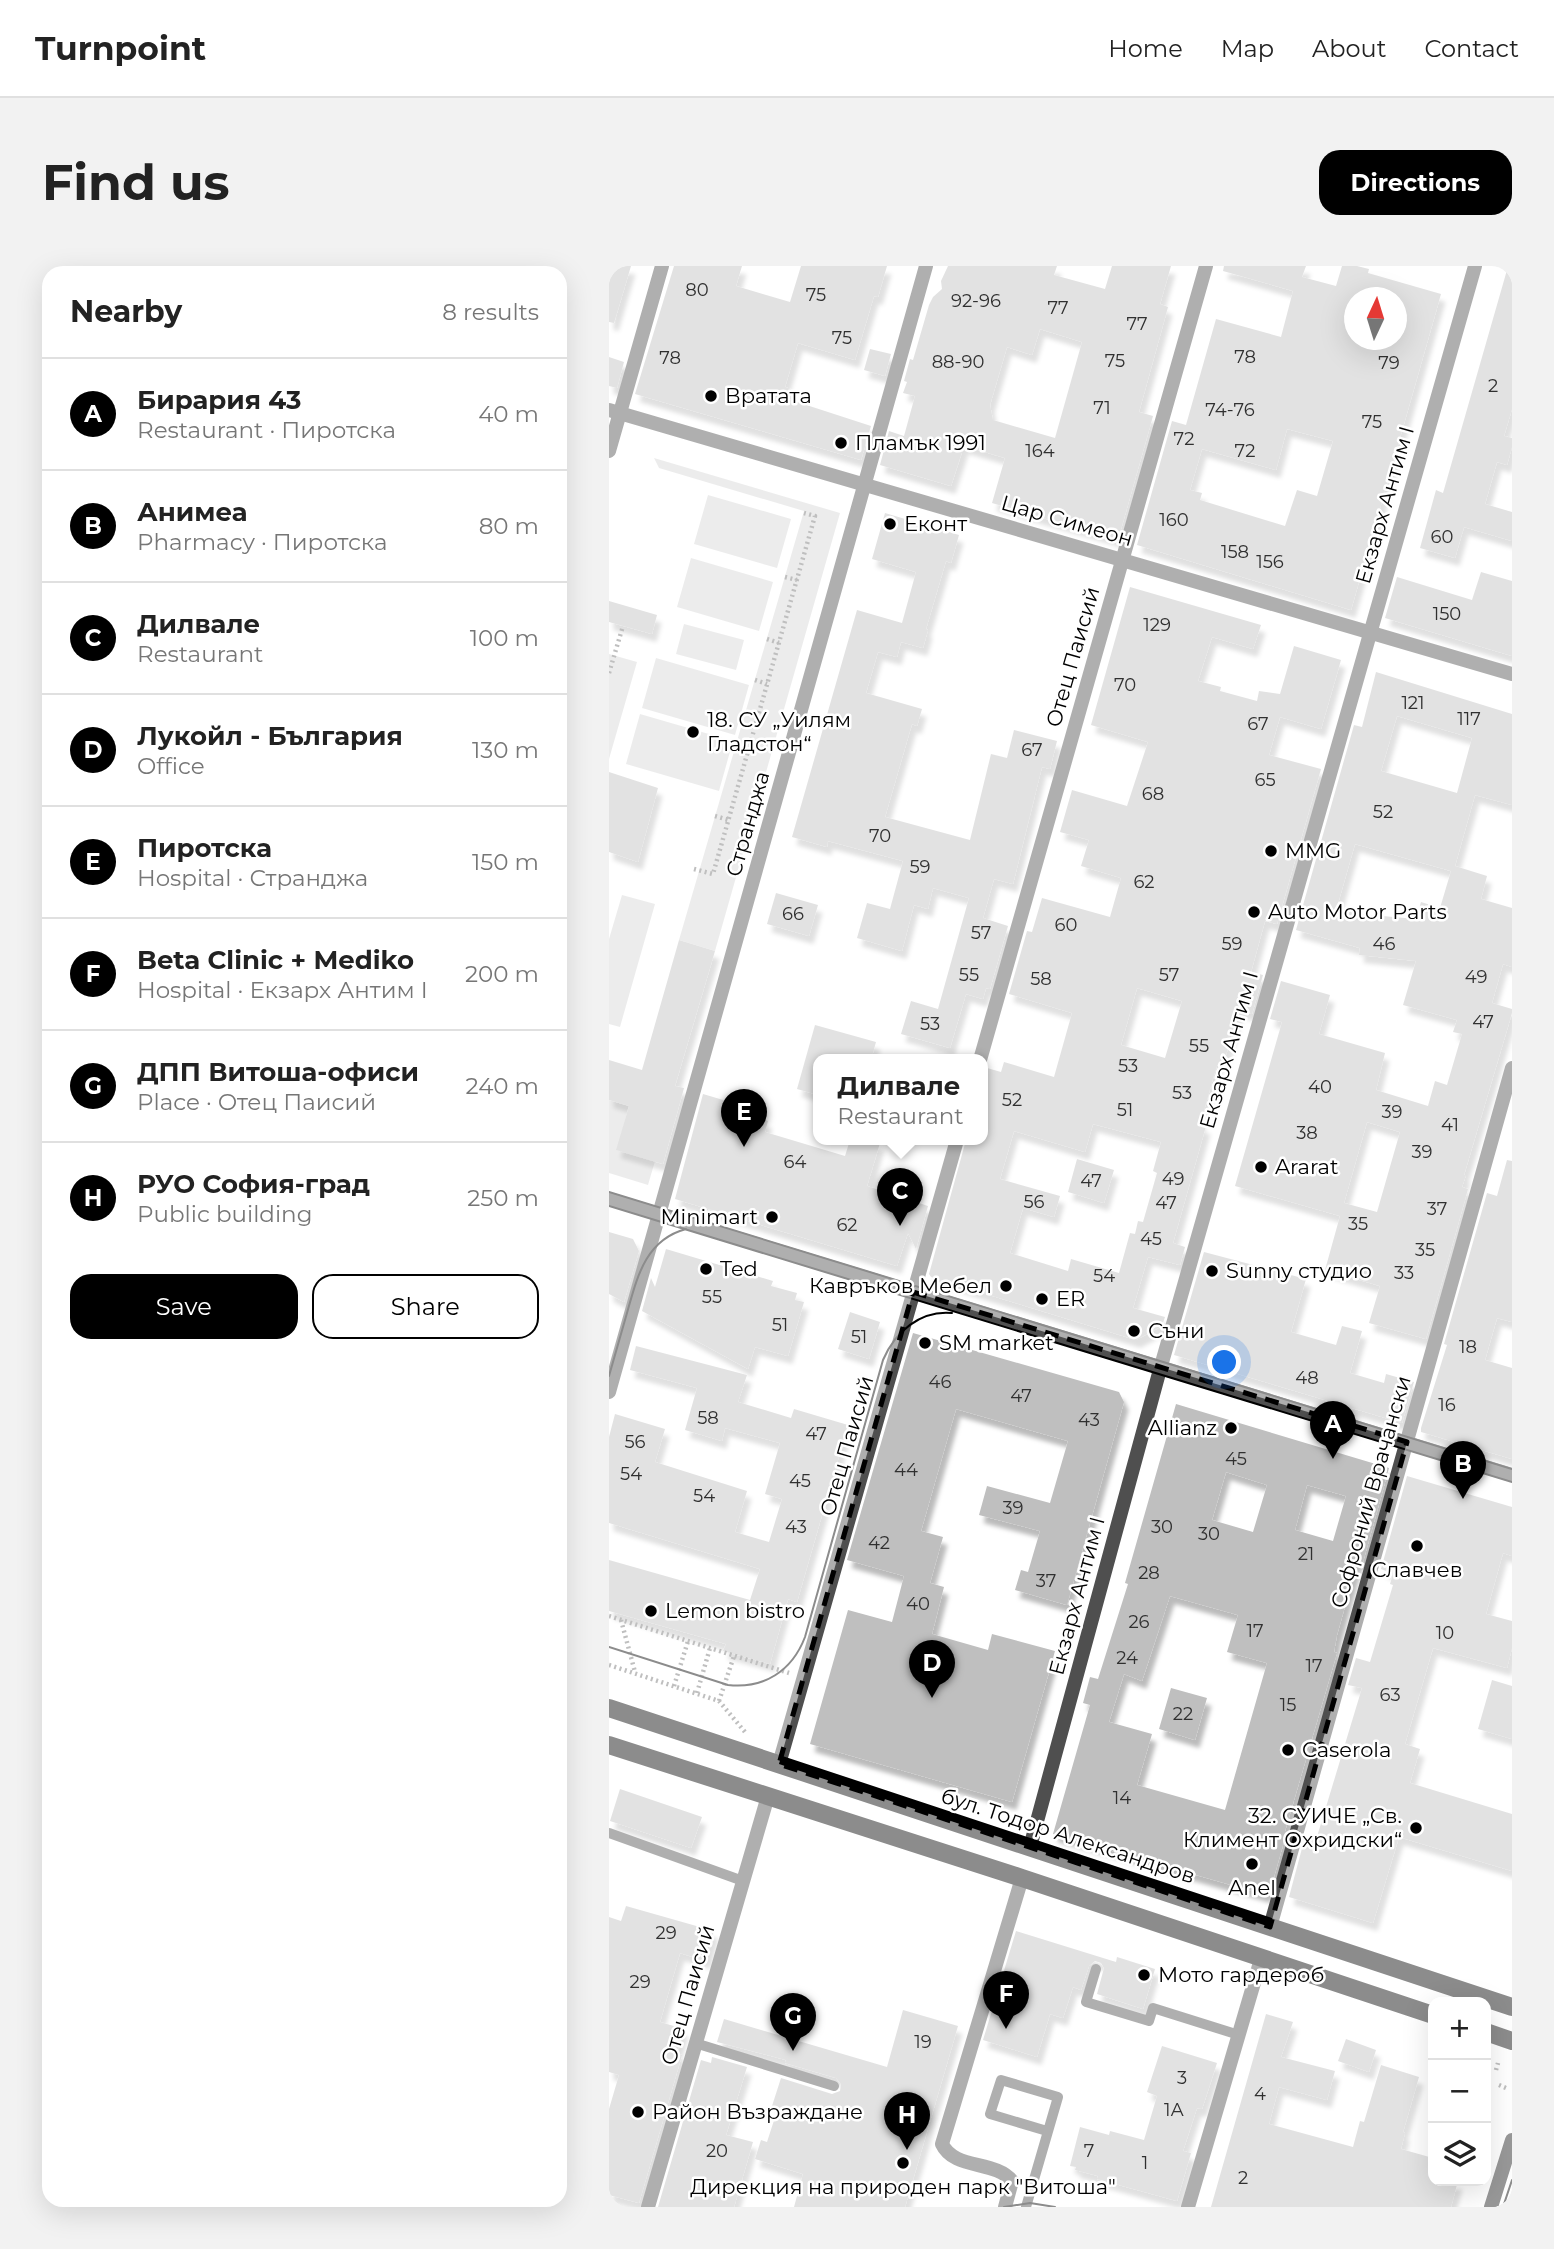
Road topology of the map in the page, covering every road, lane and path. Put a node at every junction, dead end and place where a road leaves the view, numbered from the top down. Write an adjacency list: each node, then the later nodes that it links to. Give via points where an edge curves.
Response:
1 (662, 266): 5 (street)
2 (926, 266): 7 (street, Странджа)
3 (1206, 266): 9 (street, Отец Паисий)
4 (1475, 266): 13 (street, Екзарх Антим I)
5 (614, 412): 6 (street); 7 (street, Цар Симеон)
6 (609, 451)
7 (865, 484): 9 (street, Цар Симеон); 29 (street, Странджа)
8 (804, 513): 11 (path, via 815,516)
9 (1122, 559): 13 (street, Цар Симеон); 25 (street, Отец Паисий)
10 (785, 577): 11 (path)
11 (797, 580): 15 (path)
12 (623, 625): 16 (path)
13 (1370, 632): 17 (street, Цар Симеон); 31 (street, Екзарх Антим I)
14 (767, 639): 15 (path)
15 (779, 643): 19 (path)
16 (609, 673)
17 (1512, 674)
18 (755, 680): 19 (path)
19 (767, 684): 21 (path)
20 (737, 741): 21 (path)
21 (750, 745): 23 (path)
22 (715, 816): 23 (path)
23 (729, 820): 24 (path, via 713,874)
24 (694, 869)
25 (981, 1054)
26 (1512, 1068): 33 (street, Софроний Врачански)
27 (956, 1145): 30 (street, Отец Паисий)
28 (609, 1199): 29 (street)
29 (660, 1215): 30 (street); 32 (street, Странджа)
30 (913, 1292): 31 (street); 42 (street, Отец Паисий)
31 (1161, 1367): 33 (street); 52 (street, Екзарх Антим I)
32 (609, 1392)
33 (1407, 1442): 34 (street); 55 (street, Софроний Врачански)
34 (1512, 1475)
35 (609, 1616): 36 (path)
36 (620, 1619): 37 (path); 41 (path)
37 (688, 1641): 38 (path); 43 (path)
38 (710, 1648): 39 (path); 44 (path)
39 (734, 1656): 42 (path); 45 (path)
40 (609, 1665): 41 (path)
41 (635, 1673): 43 (path)
42 (803, 1678): 49 (street, Отец Паисий)
43 (674, 1686): 44 (path)
44 (697, 1693): 45 (path)
45 (719, 1701): 47 (path)
46 (609, 1708): 49 (main road, бул. Тодор Александров)
47 (745, 1733)
48 (609, 1745): 50 (main road)
49 (779, 1764): 52 (main road, бул. Тодор Александров)
50 (768, 1796): 53 (main road); 54 (street, Отец Паисий)
51 (609, 1833): 54 (lane)
52 (1030, 1847): 55 (main road, бул. Тодор Александров)
53 (1022, 1878): 56 (main road); 72 (street, via 942,2144 951,2156 1005,2173 1012,2181)
54 (743, 1881): 63 (street, Отец Паисий)
55 (1270, 1927): 58 (main road, бул. Тодор Александров)
56 (1261, 1959): 59 (main road); 61 (street)
57 (1096, 1969): 61 (lane, via 1086,2002 1149,2021 1153,2008)
58 (1512, 2007)
59 (1428, 2013)
60 (1491, 2034): 62 (main road)
61 (1239, 2035): 74 (street)
62 (1512, 2040)
63 (695, 2043): 67 (lane); 71 (street, Отец Паисий)
64 (1498, 2063): 65 (path)
65 (1496, 2070)
66 (1499, 2085): 68 (path)
67 (834, 2086)
68 (1506, 2088)
69 (1047, 2132): 69 (lane, via 1058,2097 1001,2080 990,2114); 73 (lane)
70 (1512, 2140): 75 (main road)
71 (648, 2207)
72 (1005, 2207)
73 (1025, 2207)
74 (1188, 2207)
75 (1491, 2207)

